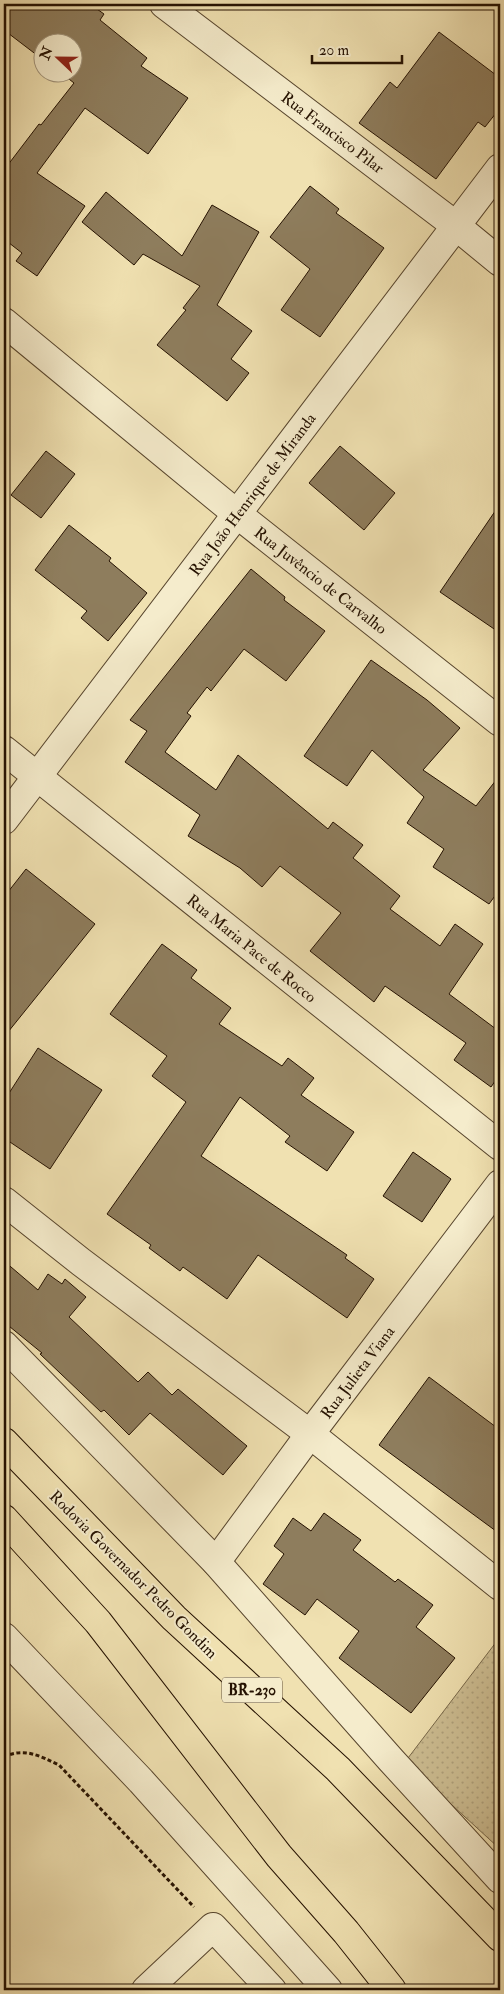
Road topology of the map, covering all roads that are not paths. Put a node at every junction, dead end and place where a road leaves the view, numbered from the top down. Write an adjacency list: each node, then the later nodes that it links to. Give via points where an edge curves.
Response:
1 (164, 4): 3 (street, Rua Francisco Pilar)
2 (500, 168): 3 (street, Rua João Henrique de Miranda)
3 (455, 225): 4 (street, Rua Francisco Pilar); 6 (street, Rua João Henrique de Miranda)
4 (500, 262)
5 (4, 322): 6 (street, Rua Juvêncio de Carvalho)
6 (238, 514): 7 (street, Rua Juvêncio de Carvalho); 9 (street, Rua João Henrique de Miranda)
7 (500, 722)
8 (4, 750): 9 (street, Rua Maria Pace de Rocco)
9 (38, 777): 10 (street, Rua João Henrique de Miranda); 11 (street, Rua Maria Pace de Rocco)
10 (4, 820)
11 (500, 1146)
12 (500, 1184): 15 (street, Rua Julieta Viana)
13 (4, 1201): 15 (street)
14 (4, 1345): 18 (street)
15 (310, 1434): 18 (street, Rua Julieta Viana); 19 (street)
16 (4, 1442): 22 (highway, Rodovia Governador Pedro Gondim / BR-230, via 174,1618 338,1769)
17 (4, 1519): 26 (highway, via 98,1622 279,1856)
18 (216, 1562): 21 (street)
19 (500, 1586)
20 (4, 1637): 25 (street, via 141,1781)
21 (500, 1879)
22 (500, 1937)
23 (146, 1990): 24 (street, via 213,1927)
24 (272, 1990)
25 (328, 1990)
26 (392, 1990)

